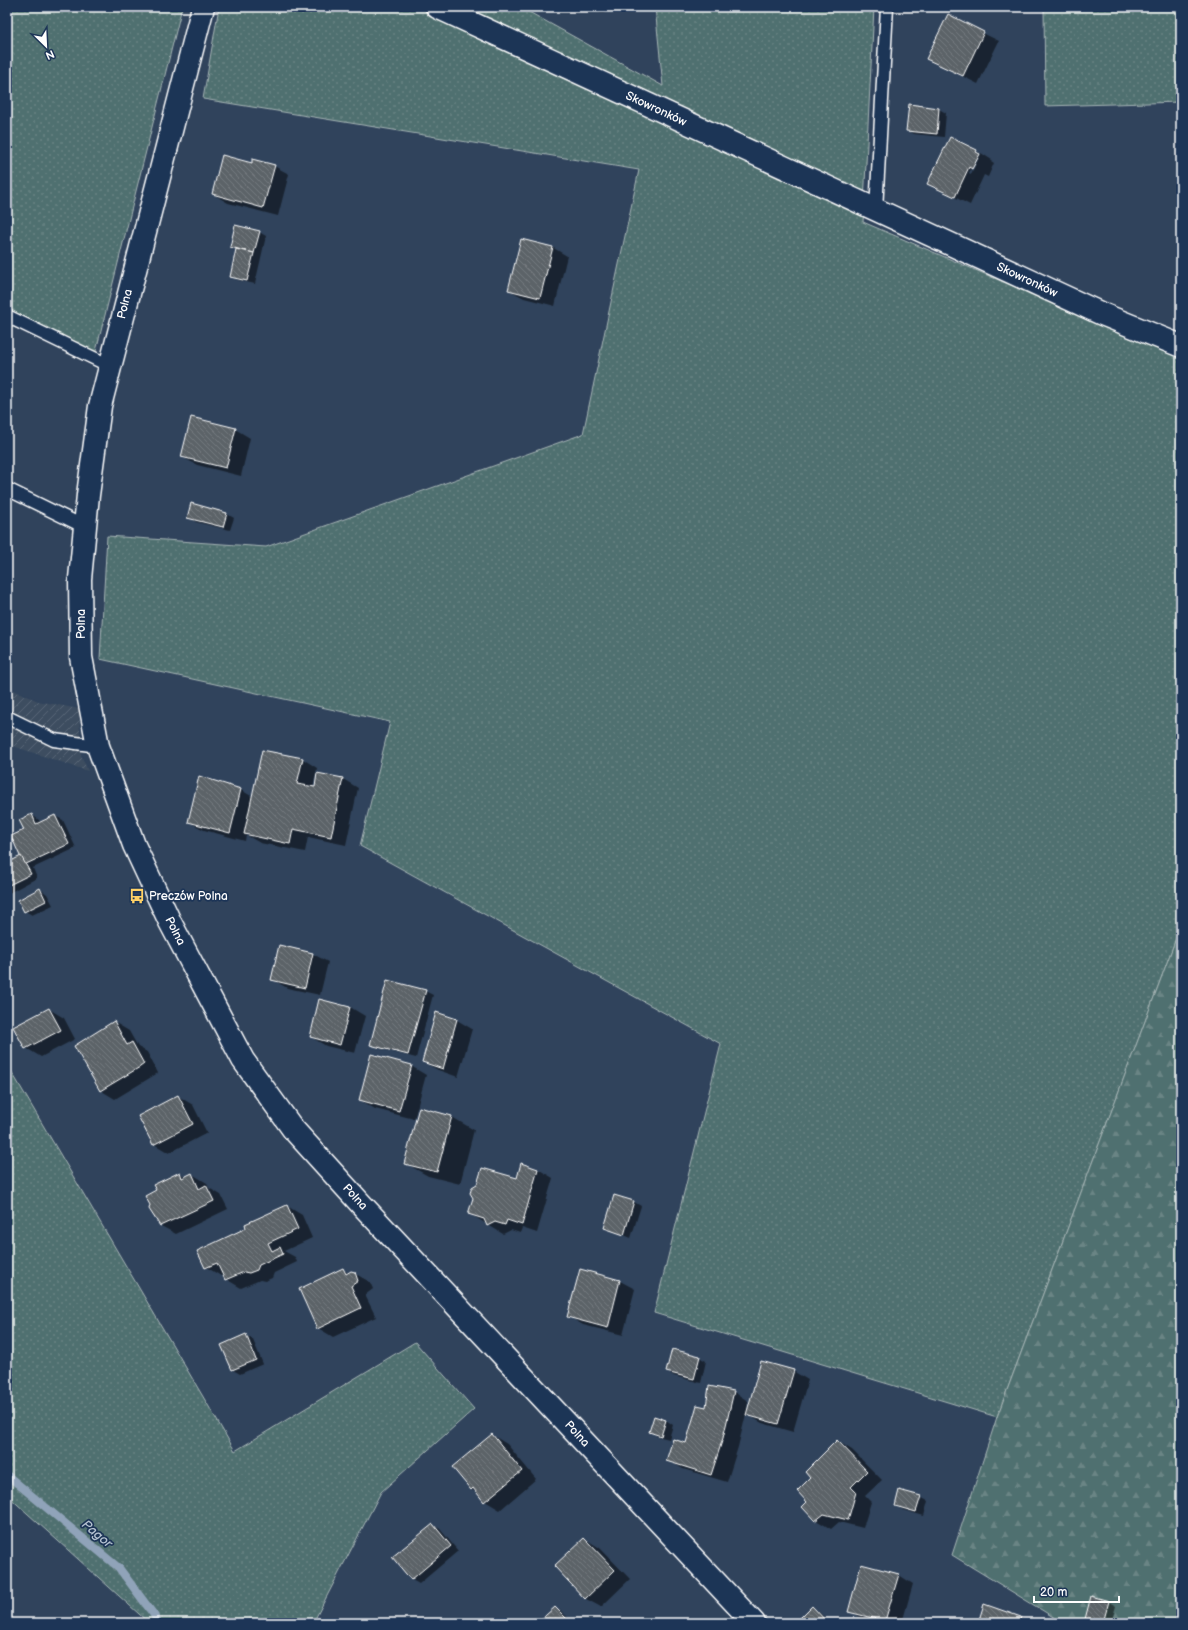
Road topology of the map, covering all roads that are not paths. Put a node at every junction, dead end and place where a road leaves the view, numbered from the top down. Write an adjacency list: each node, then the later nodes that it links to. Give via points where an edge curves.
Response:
1 (203, 7): 7 (street, Polna)
2 (437, 7): 4 (street, Skowronków)
3 (887, 7): 4 (lane)
4 (876, 210): 6 (street, Skowronków, via 1102,314)
5 (7, 316): 7 (lane)
6 (1181, 346)
7 (110, 366): 9 (street, Polna, via 100,406)
8 (7, 489): 9 (lane)
9 (85, 526): 11 (street, Polna, via 80,580 81,657)
10 (7, 717): 11 (lane, via 54,740)
11 (98, 746): 12 (street, Polna, via 134,845 174,929 243,1060 293,1129)
12 (754, 1623)

